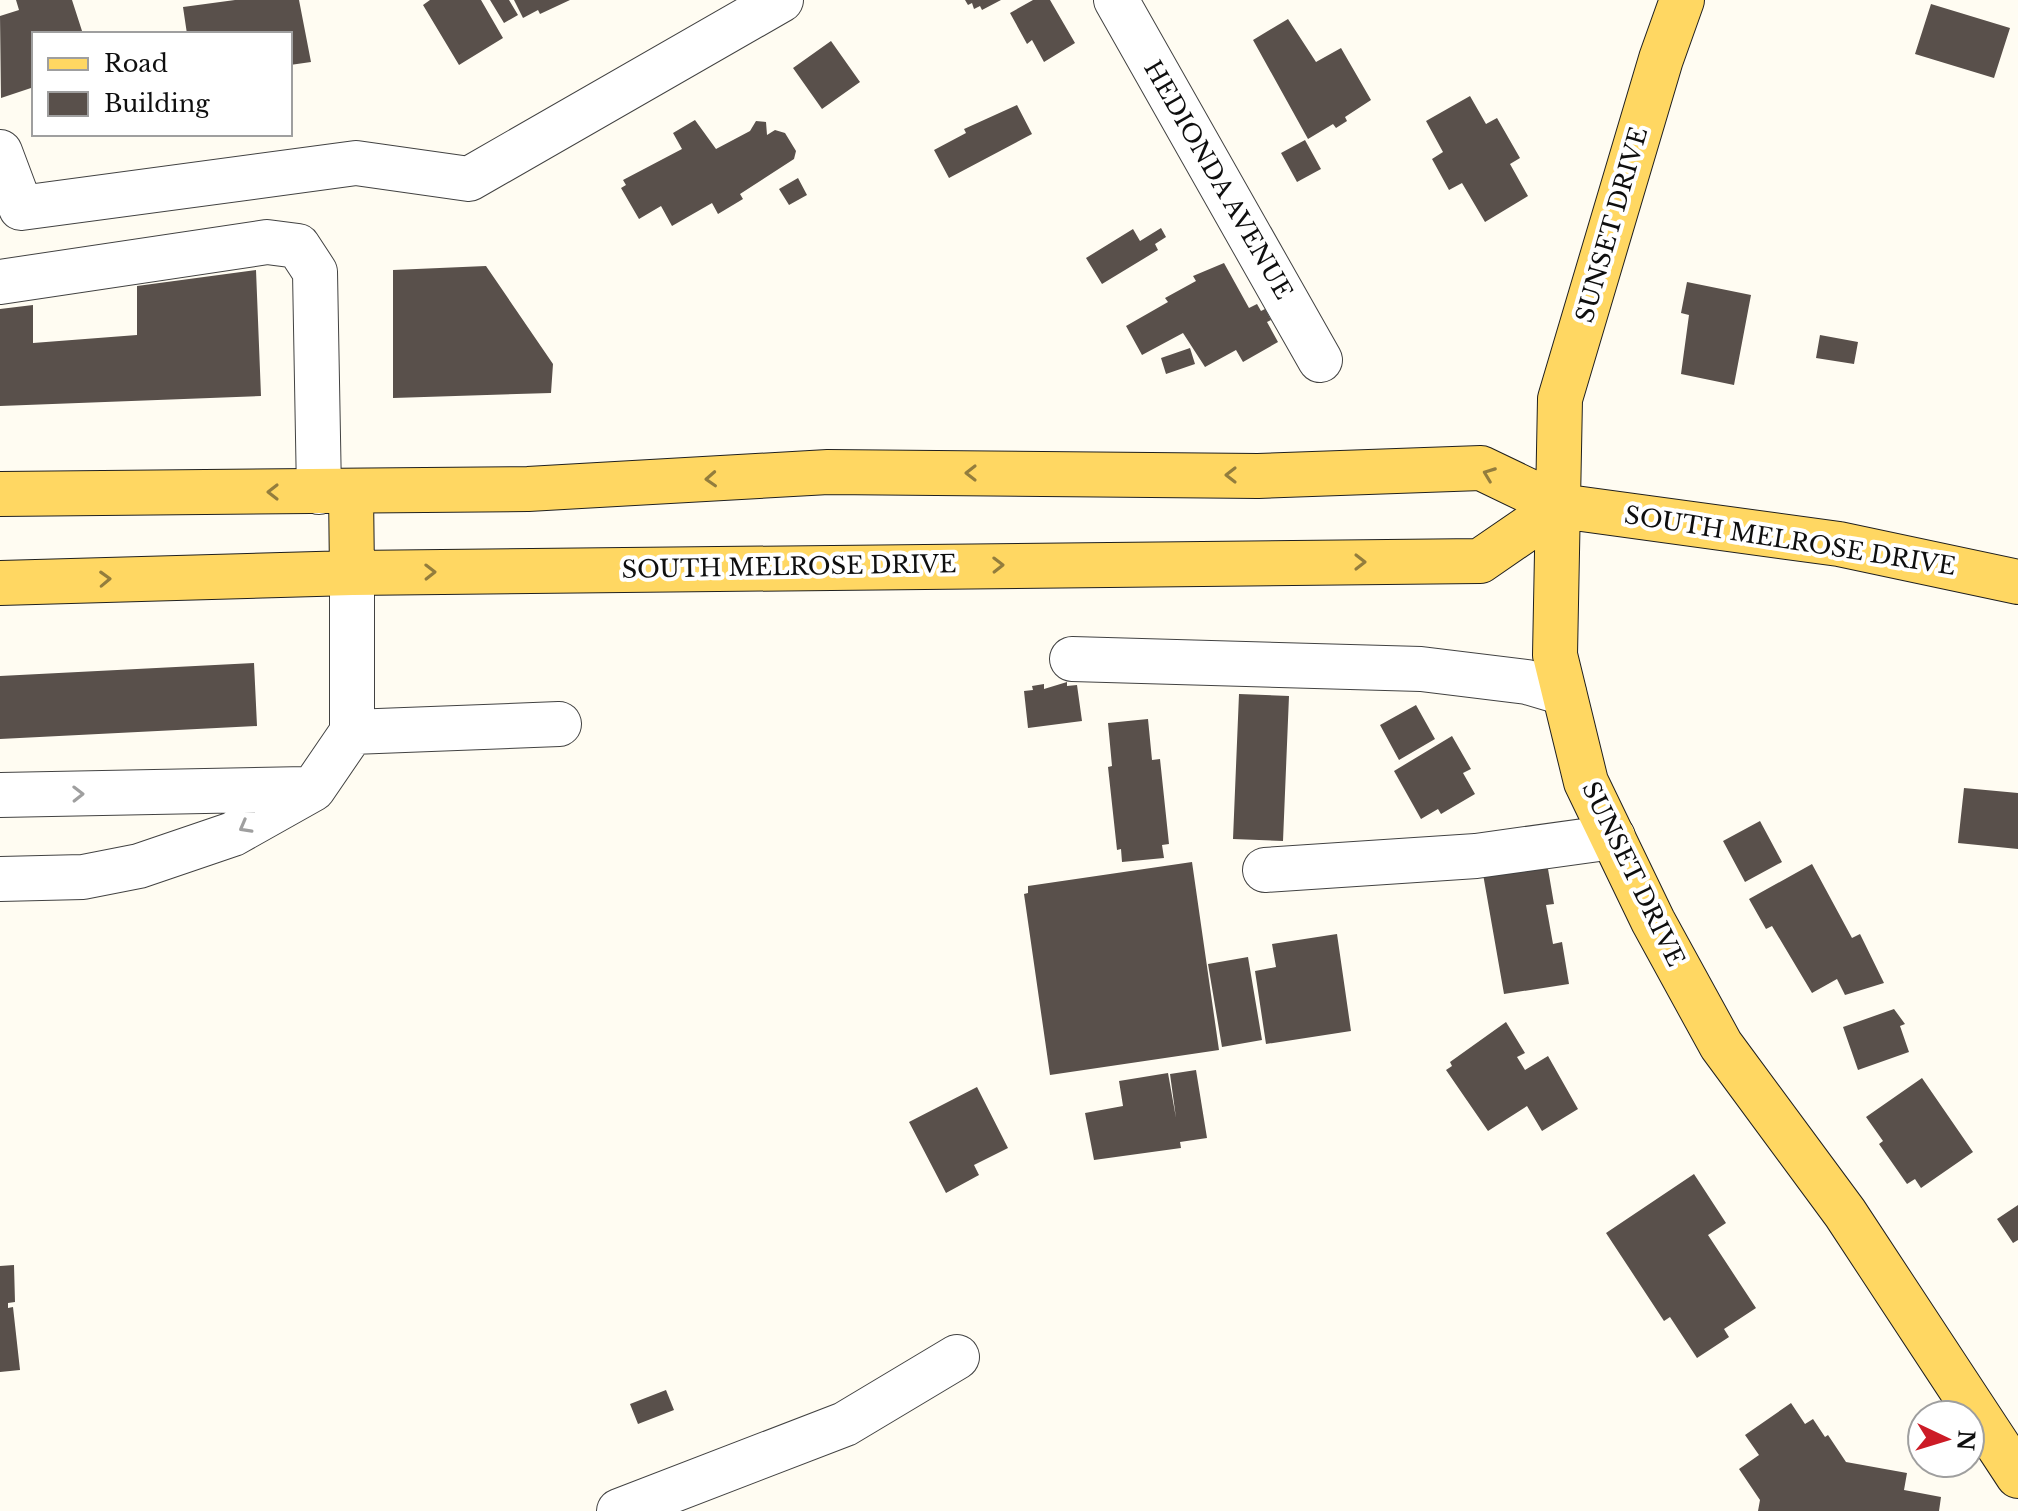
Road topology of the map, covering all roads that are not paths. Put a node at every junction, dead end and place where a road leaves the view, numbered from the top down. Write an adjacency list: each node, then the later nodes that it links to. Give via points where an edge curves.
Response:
1 (781, 0): 4 (street, via 469,179 356,163 21,208)
2 (1116, 0): 6 (street, HEDIONDA AVENUE)
3 (1682, 0): 9 (main road, SUNSET DRIVE, via 1560,399)
4 (0, 152)
5 (0, 282): 7 (street, via 267,242 298,246 315,272)
6 (1320, 360)
7 (335, 492): 8 (main road, SOUTH MELROSE DRIVE, one-way to 8); 9 (main road, SOUTH MELROSE DRIVE, one-way to 7, via 1481,468 1258,476 828,472 528,489); 10 (main road)
8 (0, 494)
9 (1560, 506): 10 (main road, SOUTH MELROSE DRIVE, one-way to 9, via 1480,561); 11 (main road, SOUTH MELROSE DRIVE, via 1839,544); 14 (main road, SUNSET DRIVE, via 1555,655)
10 (352, 573): 12 (main road, SOUTH MELROSE DRIVE, one-way to 10); 16 (street)
11 (2018, 582)
12 (0, 583)
13 (1072, 659): 14 (street, via 1421,669 1527,682)
14 (1564, 693): 19 (main road, SUNSET DRIVE, via 1586,782)
15 (559, 724): 16 (street)
16 (352, 732): 17 (street)
17 (313, 789): 18 (street, one-way to 17); 21 (street, one-way to 21, via 233,834 139,866 83,877)
18 (0, 795)
19 (1613, 837): 20 (street, via 1476,856); 23 (main road, SUNSET DRIVE, via 1721,1045 1845,1213)
20 (1265, 870)
21 (0, 879)
22 (957, 1357): 24 (street, via 845,1424)
23 (2018, 1476)
24 (619, 1511)

